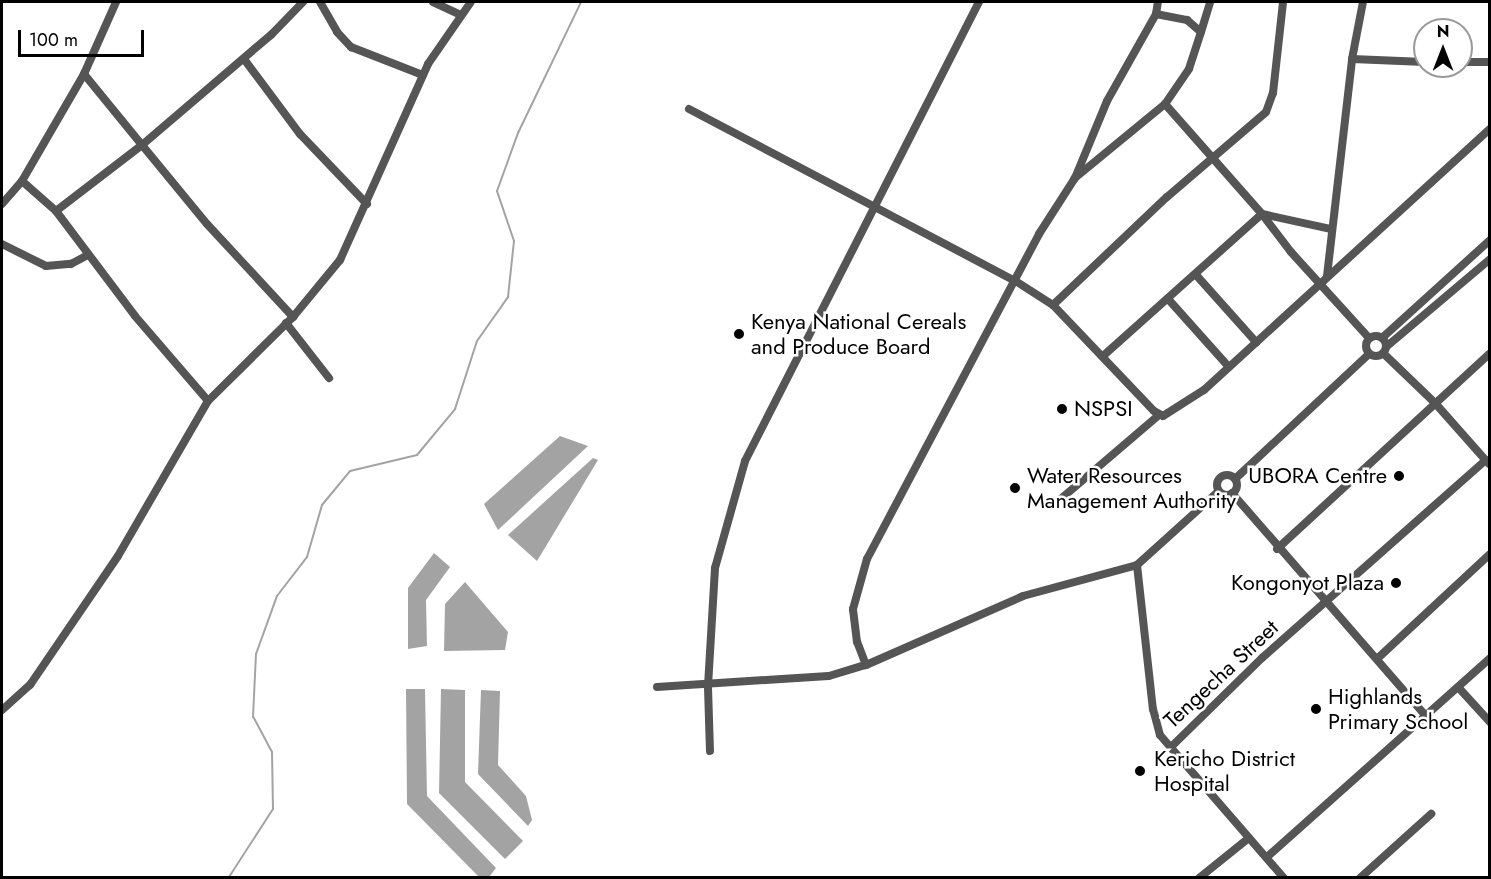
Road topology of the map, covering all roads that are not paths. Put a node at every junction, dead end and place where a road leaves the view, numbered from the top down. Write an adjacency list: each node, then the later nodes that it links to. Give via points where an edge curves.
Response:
1 (116, 2): 19 (street)
2 (303, 2): 14 (street)
3 (320, 2): 20 (street, via 337,32 351,47)
4 (433, 2): 12 (street)
5 (471, 2): 12 (street)
6 (979, 2): 30 (street)
7 (1158, 2): 11 (street)
8 (1210, 2): 13 (street)
9 (1283, 2): 25 (street, via 1271,104)
10 (1363, 2): 15 (street)
11 (1156, 14): 13 (street, via 1187,20); 26 (street, via 1102,110)
12 (461, 15): 20 (street)
13 (1201, 32): 21 (street, via 1189,69)
14 (244, 59): 24 (street); 29 (street, via 300,134)
15 (1352, 59): 16 (street); 33 (street)
16 (1413, 62)
17 (1473, 62): 18 (street)
18 (1490, 62)
19 (84, 74): 24 (street); 27 (street)
20 (423, 75): 29 (street)
21 (1165, 104): 25 (street); 26 (street)
22 (689, 109): 30 (street)
23 (1490, 129): 39 (street)
24 (142, 145): 31 (street); 44 (street)
25 (1213, 158): 32 (street); 43 (street)
26 (1075, 178): 40 (street)
27 (22, 181): 28 (street); 31 (street)
28 (2, 204)
29 (367, 204): 44 (street, via 340,260)
30 (875, 206): 40 (street); 69 (street, via 751,443 715,568)
31 (56, 211): 36 (street)
32 (1262, 214): 33 (street); 38 (street); 41 (street)
33 (1331, 229): 39 (street)
34 (1488, 242): 46 (street)
35 (2, 244): 36 (street, via 46,266 71,264)
36 (88, 255): 54 (street)
37 (1490, 259): 48 (street)
38 (1197, 276): 42 (street); 47 (street)
39 (1327, 276): 41 (street)
40 (1014, 280): 43 (street); 68 (street, via 928,438 860,576 854,628)
41 (1318, 283): 45 (street); 47 (street)
42 (1169, 300): 51 (street); 52 (street)
43 (1053, 305): 51 (street)
44 (289, 320): 53 (street); 54 (street)
45 (1369, 338): 46 (street); 49 (street, via 1365,344)
46 (1382, 338): 48 (street)
47 (1256, 342): 52 (street)
48 (1384, 350): 49 (street); 55 (street)
49 (1369, 354): 58 (street)
50 (1489, 354): 55 (street)
51 (1103, 356): 56 (street)
52 (1229, 367): 56 (street, via 1174,413)
53 (329, 378)
54 (208, 401): 72 (street, via 118,556 30,685)
55 (1435, 403): 57 (street); 62 (street)
56 (1159, 415): 61 (street)
57 (1488, 462): 65 (street, Tengecha Street)
58 (1235, 479): 59 (street, via 1222,476 1217,484); 60 (street)
59 (1219, 491): 60 (street); 64 (street)
60 (1232, 493): 62 (street)
61 (1056, 503)
62 (1277, 549): 65 (street)
63 (1490, 554): 66 (street)
64 (1137, 565): 68 (street, via 1023,596); 75 (street, via 1153,710 1160,735)
65 (1326, 603): 66 (street); 75 (street, Tengecha Street)
66 (1378, 658): 73 (street)
67 (1490, 658): 71 (street)
68 (866, 666): 69 (street, via 795,681)
69 (708, 686): 70 (street); 76 (street)
70 (657, 687)
71 (1458, 687): 73 (street); 74 (street)
72 (2, 710)
73 (1426, 716): 79 (street)
74 (1490, 722)
75 (1170, 748): 78 (street)
76 (710, 751)
77 (1431, 814): 82 (street)
78 (1249, 838): 79 (street); 80 (street)
79 (1267, 857): 81 (street)
80 (1199, 878)
81 (1284, 878)
82 (1360, 878)

